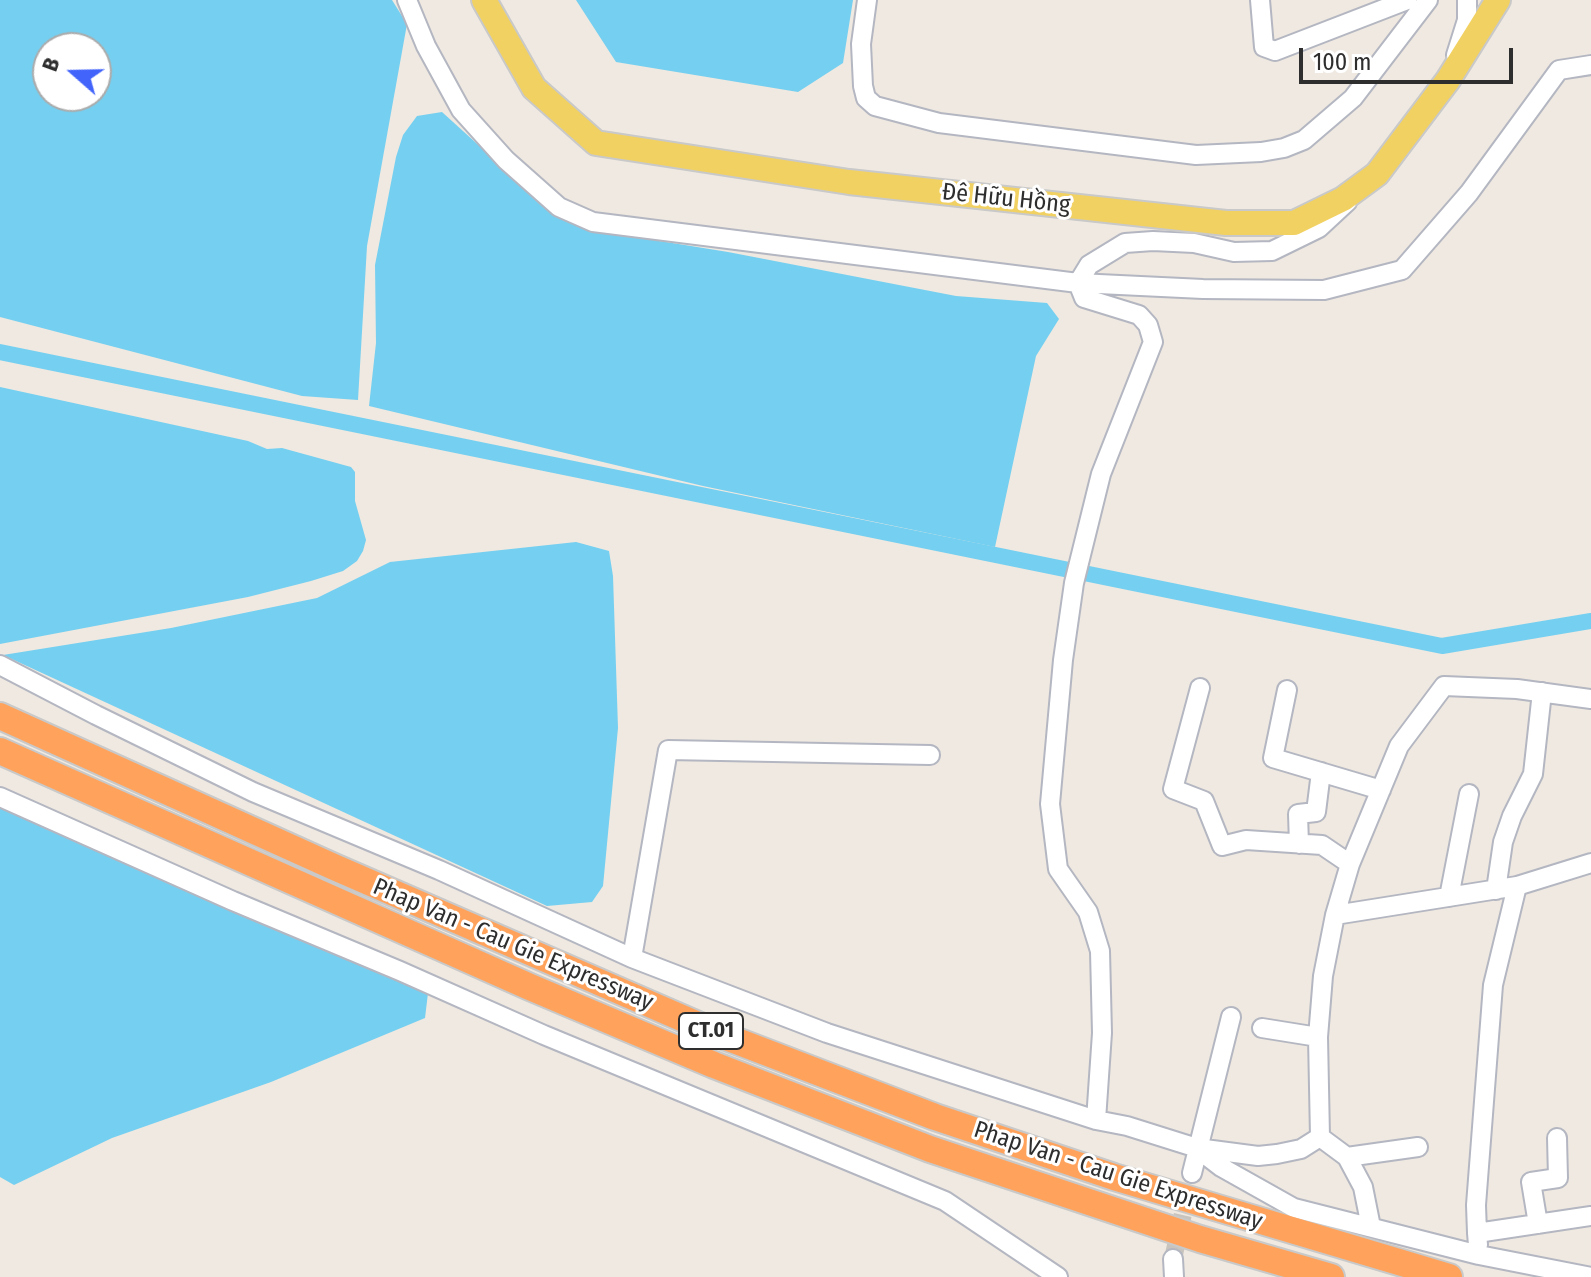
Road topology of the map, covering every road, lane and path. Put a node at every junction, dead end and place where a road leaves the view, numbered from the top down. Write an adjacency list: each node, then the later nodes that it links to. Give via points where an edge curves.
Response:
1 (407, 0): 12 (street, via 461,110 559,207 593,222)
2 (484, 0): 11 (main road, Đê Hữu Hồng, via 534,88 596,143 849,182 1226,223 1294,223)
3 (867, 0): 6 (street, via 863,86 875,106 939,123 1196,155 1261,152 1304,140 1353,98)
4 (1260, 0): 5 (street, via 1264,47 1275,51)
5 (1407, 0)
6 (1428, 0)
7 (1467, 0): 10 (street, via 1467,20)
8 (1490, 6): 10 (main road, Đê Hữu Hồng)
9 (1591, 65): 12 (street, via 1559,70 1469,193 1402,270 1324,290)
10 (1448, 80): 11 (main road, Đê Hữu Hồng, via 1377,174)
11 (1351, 193): 12 (street, via 1345,206 1319,228 1272,251 1125,243 1089,265)
12 (1078, 283): 36 (street, via 1084,298 1139,315 1153,342 1101,474 1074,583 1050,804 1058,869 1088,912 1100,951)
13 (0, 665): 32 (street, via 253,792)
14 (1200, 688): 25 (street, via 1173,789 1204,801 1222,846 1246,840)
15 (1287, 690): 21 (street, via 1273,758)
16 (1542, 692): 17 (street); 22 (street, via 1444,686 1399,746); 29 (street, via 1533,774 1503,842)
17 (1591, 699)
18 (0, 716): 50 (highway, Phap Van - Cau Gie Expressway / CT.01, via 735,1040 935,1117 1114,1177)
19 (0, 751): 49 (highway, Phap Van - Cau Gie Expressway / CT.01, via 714,1065 930,1149)
20 (930, 755): 32 (street, via 668,750)
21 (1321, 772): 22 (street); 25 (street, via 1316,812 1298,814)
22 (1381, 790): 27 (street)
23 (1469, 794): 30 (street)
24 (0, 797): 48 (street, via 544,1035 945,1201)
25 (1299, 844): 27 (street, via 1322,845)
26 (1591, 863): 28 (street)
27 (1350, 864): 31 (street)
28 (1517, 886): 29 (street); 46 (street, via 1493,985)
29 (1496, 890): 30 (street)
30 (1449, 897): 31 (street)
31 (1335, 915): 35 (street)
32 (632, 958): 36 (street, via 827,1033)
33 (1231, 1017): 40 (street)
34 (1262, 1028): 35 (street)
35 (1318, 1037): 37 (street)
36 (1096, 1120): 40 (street)
37 (1320, 1137): 40 (street, via 1301,1149 1258,1156); 41 (street)
38 (1557, 1138): 44 (street, via 1558,1178 1531,1182)
39 (1418, 1147): 41 (street)
40 (1197, 1148): 42 (street); 45 (street, via 1294,1208)
41 (1347, 1157): 45 (street, via 1363,1187)
42 (1192, 1173)
43 (1591, 1216): 44 (street)
44 (1538, 1224): 46 (street)
45 (1371, 1227): 47 (street)
46 (1477, 1233): 47 (street)
47 (1479, 1255): 51 (street)
48 (1058, 1277)
49 (1331, 1277)
50 (1449, 1277)
51 (1591, 1277)

